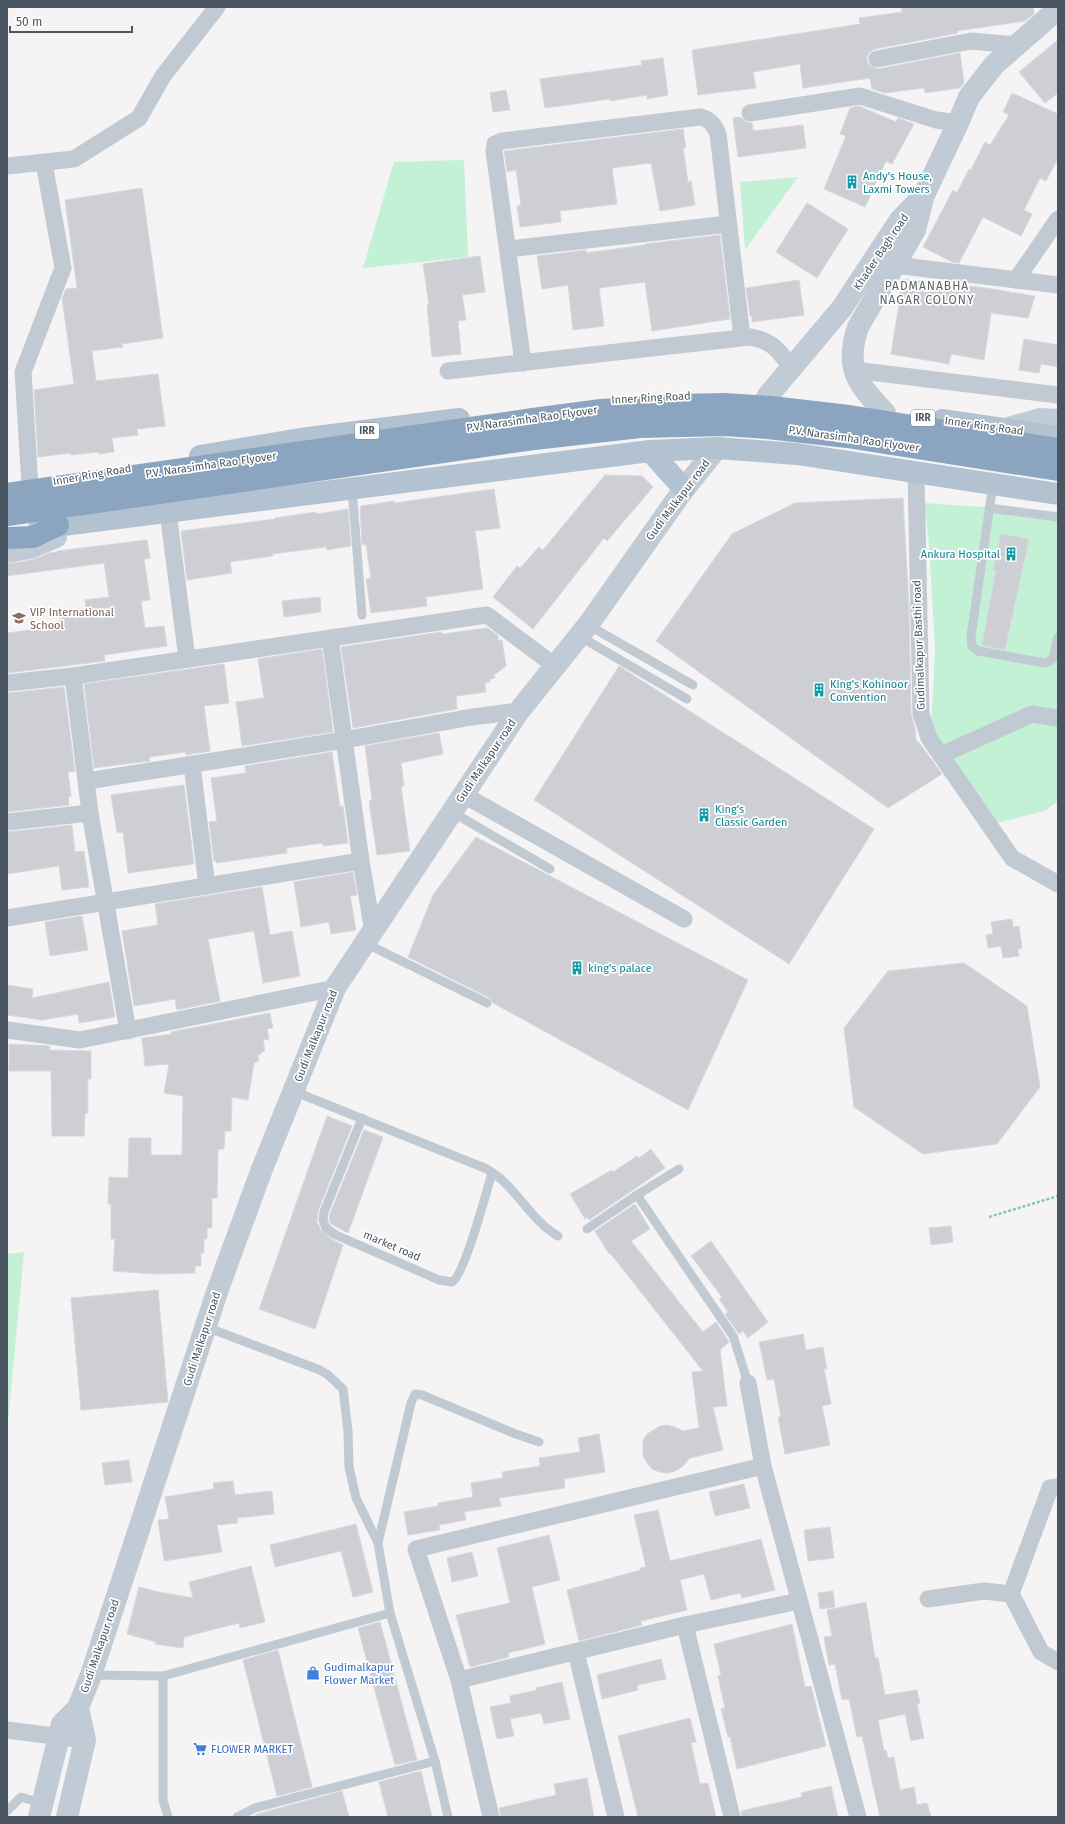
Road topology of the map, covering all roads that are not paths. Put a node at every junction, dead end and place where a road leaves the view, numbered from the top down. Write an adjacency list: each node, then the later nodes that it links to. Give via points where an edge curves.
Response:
1 (217, 7): 7 (street, via 163,76 139,118 74,159)
2 (1055, 10): 3 (street, Khader Bagh road)
3 (1017, 45): 4 (street, via 971,41); 6 (street, Khader Bagh road, via 994,65 968,97)
4 (877, 59)
5 (750, 114): 6 (street, via 860,96 936,120)
6 (958, 124): 9 (street, Khader Bagh road)
7 (44, 163): 8 (street); 35 (street, via 63,268 23,372)
8 (7, 166)
9 (924, 195): 13 (street, via 915,230); 18 (street, Khader Bagh road, via 900,220 842,308)
10 (1058, 219): 14 (street)
11 (728, 224): 12 (street); 12 (street, via 718,134 710,121 700,117 495,144); 16 (street)
12 (508, 249): 17 (street)
13 (895, 265): 14 (street); 19 (street, via 858,327 854,338)
14 (1016, 280): 15 (street)
15 (1058, 285)
16 (742, 337): 17 (street); 18 (street, via 767,341 777,348)
17 (523, 363): 20 (street)
18 (792, 368): 22 (street, Khader Bagh road)
19 (854, 370): 21 (street); 24 (street, via 857,380)
20 (448, 371)
21 (1058, 395)
22 (767, 397): 23 (main road, Inner Ring Road / IRR); 35 (main road, Inner Ring Road / IRR, via 622,398 300,439)
23 (812, 402): 24 (main road, Inner Ring Road / IRR); 31 (main road, via 798,416 793,439)
24 (885, 413): 26 (main road, Inner Ring Road / IRR)
25 (1058, 420): 26 (street, via 1040,419)
26 (1005, 429): 27 (main road, Inner Ring Road / IRR)
27 (1058, 437)
28 (717, 448): 30 (main road); 31 (main road); 38 (street, Gudi Malkapur road)
29 (1058, 449): 39 (highway, P.V. Narasimha Rao Flyover, via 810,410 724,404 680,405 601,410 548,417)
30 (650, 451): 36 (main road); 38 (main road)
31 (797, 454): 33 (main road)
32 (1058, 470): 43 (highway, P.V. Narasimha Rao Flyover, via 806,432 724,425 674,426 534,439)
33 (916, 472): 34 (main road); 62 (street, Gudimalkapur Basthi road, via 921,714 929,738)
34 (993, 484): 40 (main road); 41 (lane)
35 (30, 486): 37 (main road, Inner Ring Road / IRR)
36 (352, 488): 42 (main road); 49 (lane)
37 (7, 489)
38 (684, 489): 50 (street, Gudi Malkapur road)
39 (7, 494)
40 (1058, 494)
41 (989, 508): 44 (lane); 51 (lane, via 971,636 972,646 978,651 1045,663 1055,656)
42 (168, 512): 45 (main road); 53 (street)
43 (7, 515)
44 (1058, 517)
45 (65, 524): 46 (main road); 47 (highway, via 33,537); 48 (street, via 58,536 29,548)
46 (7, 532)
47 (7, 538)
48 (7, 552)
49 (362, 615)
50 (583, 630): 54 (street, Gudi Malkapur road); 57 (lane); 58 (lane)
51 (1058, 636)
52 (330, 638): 53 (street); 54 (street, via 487,615); 61 (street)
53 (186, 659): 55 (street)
54 (555, 666): 59 (street, Gudi Malkapur road)
55 (73, 676): 56 (street); 64 (street)
56 (7, 683)
57 (693, 685)
58 (687, 699)
59 (519, 711): 61 (street); 65 (street, Gudi Malkapur road)
60 (1058, 718): 62 (street, via 1032,714)
61 (344, 740): 63 (street); 68 (street)
62 (941, 755): 70 (street, Gudimalkapur Basthi road, via 1012,858)
63 (192, 765): 64 (street); 71 (street)
64 (86, 781): 66 (street)
65 (458, 804): 69 (lane); 74 (street); 75 (street, Gudi Malkapur road)
66 (90, 813): 67 (street); 72 (street)
67 (7, 822)
68 (361, 861): 71 (street); 75 (street)
69 (550, 869)
70 (1058, 884)
71 (207, 886): 72 (street)
72 (106, 902): 73 (street); 79 (street)
73 (7, 918)
74 (684, 919)
75 (369, 937): 76 (street, Gudi Malkapur road); 77 (lane)
76 (335, 988): 79 (street); 80 (street, Gudi Malkapur road)
77 (487, 1003)
78 (7, 1030): 79 (street, via 80,1040)
79 (128, 1031)
80 (294, 1091): 81 (lane); 87 (street, Gudi Malkapur road, via 262,1169)
81 (362, 1118): 83 (lane); 83 (lane, market road, via 324,1212 326,1228 336,1235 440,1280 452,1282 458,1276)
82 (679, 1169): 84 (lane)
83 (492, 1173): 86 (lane, via 502,1180 531,1214)
84 (637, 1195): 85 (lane); 88 (lane, via 733,1336)
85 (587, 1229)
86 (558, 1236)
87 (206, 1327): 92 (lane, via 320,1370 328,1374 343,1389 350,1467 356,1498); 100 (street, Gudi Malkapur road)
88 (748, 1382): 90 (street)
89 (539, 1442): 92 (lane, via 415,1394)
90 (763, 1466): 95 (street); 102 (street, via 416,1549)
91 (1058, 1487): 93 (street, via 1050,1488)
92 (378, 1543): 96 (lane)
93 (1011, 1594): 94 (street, via 984,1591); 99 (street, via 1042,1652)
94 (928, 1599)
95 (799, 1601): 97 (street); 117 (street)
96 (390, 1613): 101 (lane); 107 (lane)
97 (685, 1625): 98 (street); 116 (street)
98 (576, 1652): 102 (street); 115 (street)
99 (1058, 1662)
100 (91, 1675): 101 (lane); 103 (street, Gudi Malkapur road)
101 (163, 1676): 111 (lane, via 163,1800)
102 (460, 1680): 114 (street)
103 (78, 1708): 105 (street, Gudi Malkapur road, via 62,1724); 106 (street, Gudi Malkapur road)
104 (7, 1730): 105 (street)
105 (58, 1736): 106 (street); 108 (street, Gudi Malkapur road)
106 (85, 1740): 110 (street, Gudi Malkapur road)
107 (434, 1761): 112 (lane, via 255,1808); 113 (lane)
108 (40, 1810): 109 (lane, via 21,1797)
109 (7, 1811)
110 (67, 1817)
111 (168, 1817)
112 (237, 1817)
113 (448, 1817)
114 (491, 1817)
115 (616, 1817)
116 (732, 1817)
117 (858, 1817)

